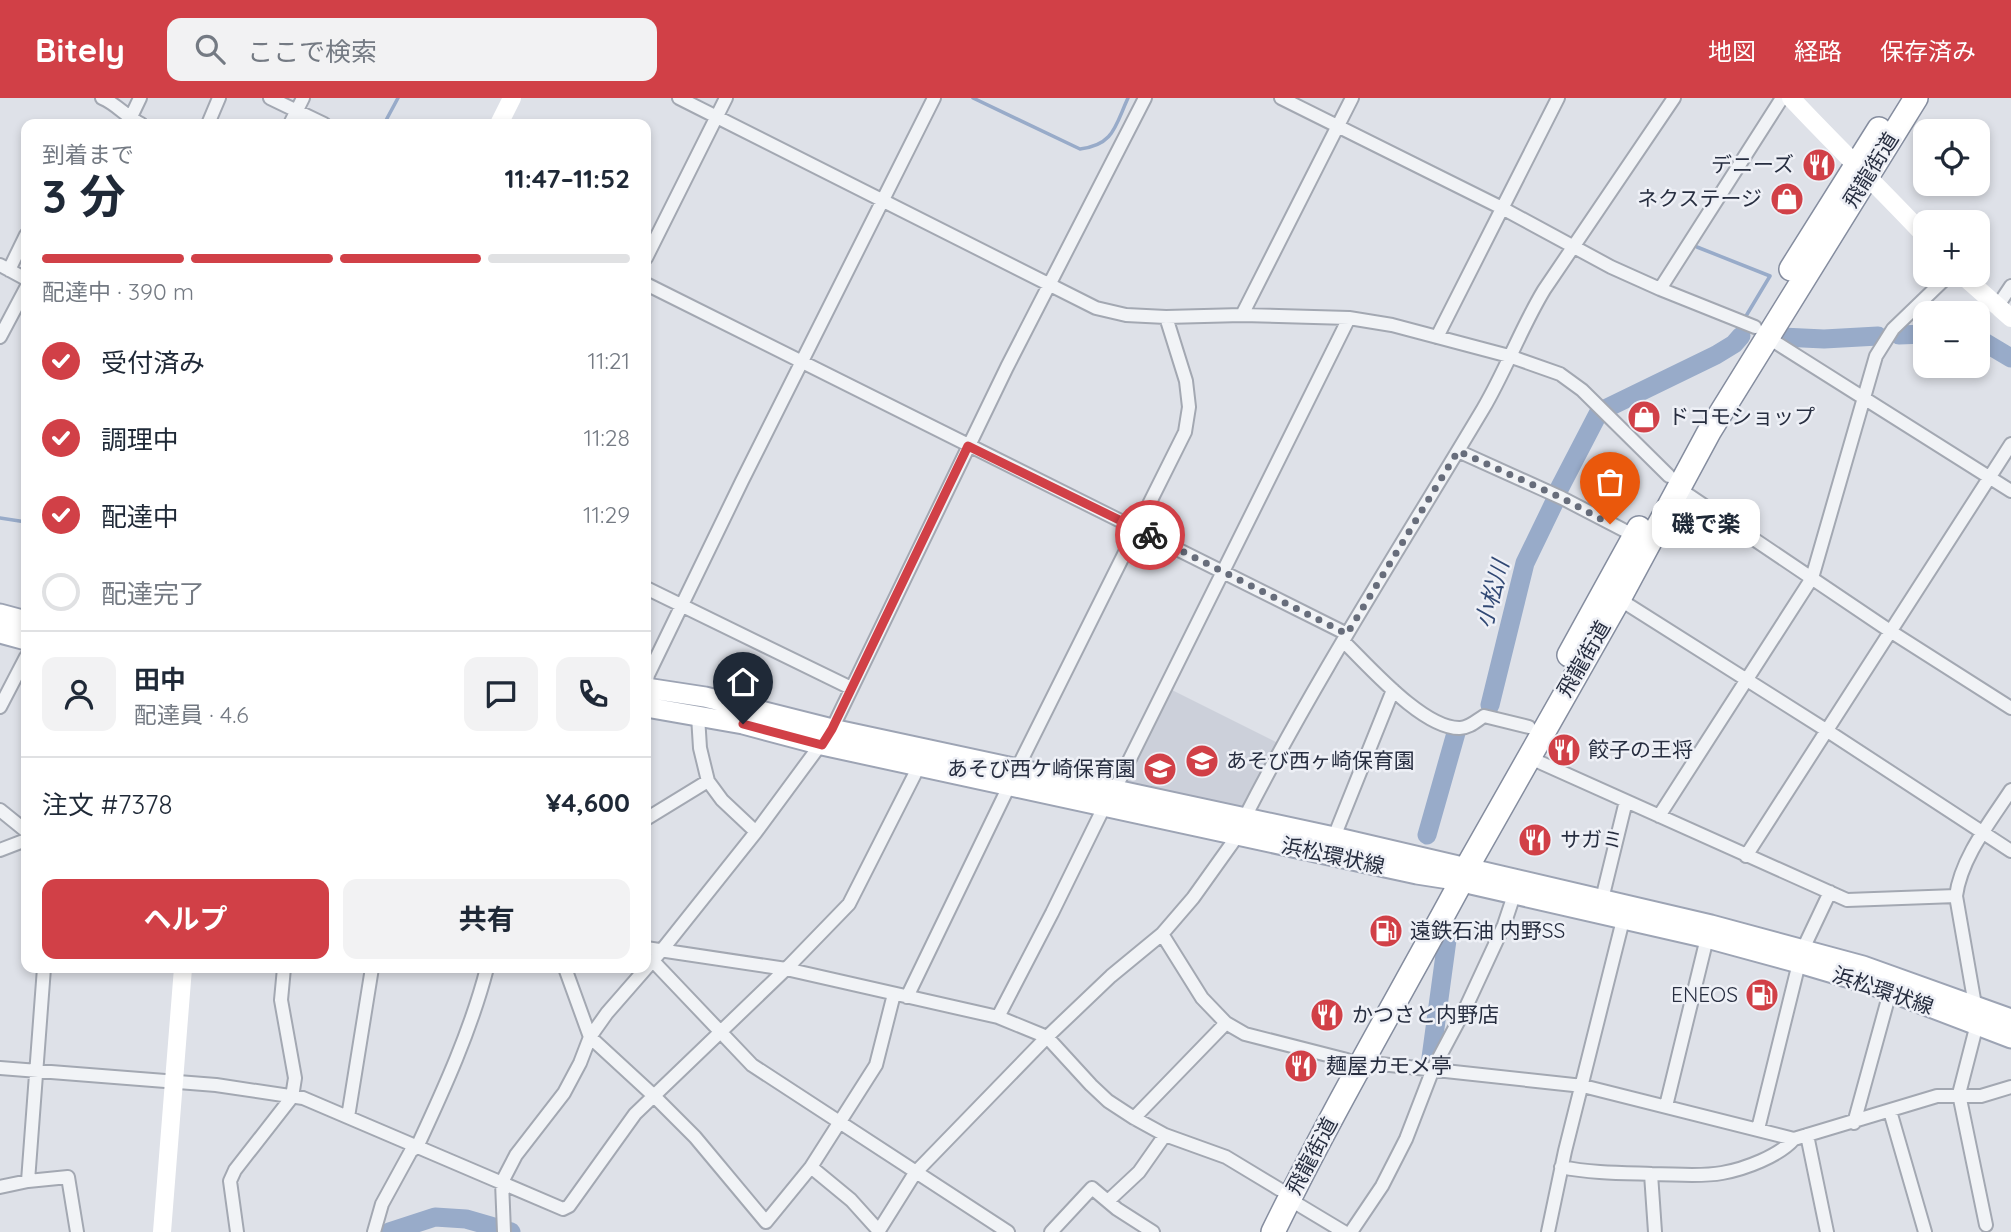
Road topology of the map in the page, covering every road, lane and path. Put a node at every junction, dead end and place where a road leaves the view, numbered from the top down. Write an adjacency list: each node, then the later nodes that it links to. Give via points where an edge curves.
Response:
1 (102, 98): 21 (street)
2 (140, 98): 22 (street)
3 (219, 98): 23 (street)
4 (270, 98): 19 (street)
5 (303, 98): 19 (street)
6 (512, 98): 26 (street)
7 (680, 98): 20 (street)
8 (726, 98): 20 (street)
9 (934, 98): 29 (street)
10 (1145, 98): 37 (street)
11 (1281, 98): 27 (street)
12 (1352, 98): 27 (street)
13 (1559, 98): 30 (street)
14 (1674, 98): 33 (street)
15 (1782, 98): 42 (street)
16 (1791, 98): 28 (street)
17 (1900, 98): 28 (highway, 飛龍街道)
18 (1916, 98): 28 (highway, 飛龍街道)
19 (297, 111): 24 (street); 25 (street)
20 (717, 117): 29 (street); 34 (street)
21 (132, 119)
22 (136, 119)
23 (210, 119)
24 (293, 119)
25 (314, 119)
26 (502, 119)
27 (1338, 126): 30 (street); 45 (street)
28 (1862, 171): 31 (street); 48 (highway, 飛龍街道)
29 (883, 201): 37 (street); 52 (street)
30 (1502, 208): 33 (street); 50 (street)
31 (1913, 224)
32 (21, 243): 35 (street)
33 (1573, 246): 42 (street); 51 (street)
34 (651, 248)
35 (5, 267): 36 (street)
36 (21, 276)
37 (1049, 283): 46 (street, via 1096,308); 55 (street)
38 (2011, 286): 44 (street)
39 (651, 287): 52 (street)
40 (1937, 287): 53 (street, via 1894,328 1876,356)
41 (1975, 287): 44 (street)
42 (1660, 289): 48 (street)
43 (21, 297): 49 (street)
44 (2004, 313)
45 (1242, 315): 46 (street); 47 (street)
46 (1166, 317): 60 (street, via 1186,381 1189,407 1185,432)
47 (1349, 318): 50 (street); 62 (street)
48 (1761, 332): 53 (street); 58 (highway, 飛龍街道)
49 (0, 336)
50 (1437, 337): 51 (street)
51 (1509, 356): 56 (street); 58 (street, via 1560,374 1582,390)
52 (802, 363): 55 (street); 66 (street)
53 (1864, 398): 57 (street); 63 (street)
54 (2011, 444): 57 (street)
55 (968, 446): 60 (street); 77 (street)
56 (1458, 451): 61 (street); 71 (street)
57 (1989, 477): 59 (street); 69 (street)
58 (1674, 482): 61 (highway, 飛龍街道); 63 (street); 65 (highway, 飛龍街道)
59 (2011, 491)
60 (1136, 527): 62 (street); 88 (street)
61 (1635, 536): 83 (highway, 飛龍街道)
62 (1222, 572): 71 (street); 91 (street)
63 (1812, 578): 69 (street); 75 (street)
64 (651, 590): 66 (street)
65 (1619, 599): 75 (street); 86 (highway, 飛龍街道)
66 (682, 605): 74 (street); 77 (street)
67 (0, 614): 68 (main road)
68 (21, 620)
69 (1890, 631): 81 (street); 84 (street)
70 (0, 633): 72 (main road)
71 (1345, 637): 78 (street); 97 (street)
72 (21, 639)
73 (21, 667): 79 (street)
74 (651, 675)
75 (1747, 681): 84 (street); 95 (street)
76 (651, 687): 85 (main road, 浜松環状線, via 705,697)
77 (851, 688): 85 (street)
78 (1393, 690): 83 (street, via 1427,718 1451,727 1470,726 1484,716); 100 (street)
79 (0, 707)
80 (651, 708): 82 (main road, 浜松環状線)
81 (2011, 708)
82 (698, 716): 85 (main road, 浜松環状線); 89 (street)
83 (1529, 727): 105 (highway, 飛龍街道)
84 (1826, 730): 99 (street); 104 (street)
85 (827, 737): 87 (main road, 浜松環状線); 88 (main road, 浜松環状線); 98 (street)
86 (1528, 757): 92 (street); 105 (highway, 飛龍街道)
87 (920, 764): 88 (main road, 浜松環状線); 118 (street, via 849,904)
88 (1013, 776): 91 (main road, 浜松環状線); 127 (street)
89 (708, 781): 94 (street); 98 (street)
90 (2011, 790): 99 (street)
91 (1110, 798): 97 (main road, 浜松環状線); 129 (street)
92 (1626, 801): 95 (street); 109 (street)
93 (0, 810): 96 (street)
94 (651, 816)
95 (1659, 816): 104 (street)
96 (21, 827)
97 (1241, 827): 100 (main road, 浜松環状線); 105 (main road, 浜松環状線, via 1417,874); 111 (street, via 1193,898)
98 (756, 832): 114 (street)
99 (1983, 833): 103 (street); 108 (street, via 1958,880)
100 (1334, 837): 105 (main road, 浜松環状線)
101 (21, 842): 102 (street)
102 (0, 850)
103 (2011, 852)
104 (1746, 856): 106 (street)
105 (1457, 874): 107 (main road, 浜松環状線); 109 (main road, 浜松環状線); 136 (highway, 飛龍街道)
106 (1830, 892): 108 (street, via 1847,900); 115 (street)
107 (1514, 895): 110 (main road, 浜松環状線); 138 (street, via 1466,1007)
108 (1956, 896): 128 (street)
109 (1602, 899): 115 (main road, 浜松環状線)
110 (1623, 920): 112 (main road, 浜松環状線); 141 (street)
111 (1162, 934): 131 (street, via 1202,998); 134 (street)
112 (1707, 938): 115 (main road, 浜松環状線); 146 (street)
113 (651, 949): 114 (street)
114 (662, 950): 116 (street); 118 (street)
115 (1801, 956): 126 (main road, 浜松環状線); 128 (main road, 浜松環状線, via 1863,966); 152 (street)
116 (653, 961): 117 (street); 132 (street)
117 (651, 963)
118 (786, 969): 127 (street); 132 (street)
119 (44, 973): 139 (street)
120 (183, 973): 140 (street)
121 (284, 973): 145 (street, via 281,1000 295,1078)
122 (371, 973): 148 (street)
123 (486, 973): 155 (street, via 476,1009)
124 (566, 973): 133 (street)
125 (642, 973): 133 (street)
126 (1890, 992): 128 (main road, 浜松環状線); 151 (street)
127 (900, 995): 129 (street); 150 (street, via 876,1065)
128 (1976, 1015): 130 (main road, 浜松環状線); 135 (main road, 浜松環状線); 144 (street)
129 (998, 1017): 134 (street)
130 (2011, 1019)
131 (1226, 1023): 136 (street, via 1245,1034); 149 (street)
132 (719, 1031): 143 (street); 150 (street, via 752,1065)
133 (590, 1037): 143 (street); 161 (street, via 564,1093 516,1155)
134 (1047, 1037): 149 (street, via 1100,1093); 158 (street)
135 (2011, 1038)
136 (1355, 1061): 138 (street); 163 (highway, 飛龍街道)
137 (0, 1068): 139 (street)
138 (1433, 1069): 141 (street); 180 (street, via 1400,1151)
139 (36, 1071): 140 (street); 160 (street)
140 (173, 1082): 145 (street); 170 (street)
141 (1583, 1086): 146 (street); 157 (street)
142 (2011, 1087): 144 (street, via 1988,1095)
143 (653, 1094): 161 (street, via 564,1209); 165 (street)
144 (1959, 1094): 147 (street); 166 (street)
145 (292, 1097): 148 (street); 171 (street, via 230,1181)
146 (1666, 1106): 152 (street)
147 (1890, 1111): 151 (street); 184 (street)
148 (348, 1117): 155 (street)
149 (1134, 1118): 153 (street)
150 (839, 1123): 156 (street); 158 (street)
151 (1854, 1123): 154 (street)
152 (1758, 1129): 154 (street)
153 (1165, 1135): 163 (street, via 1226,1157); 164 (street, via 1139,1172)
154 (1801, 1137): 159 (street, via 1725,1172); 183 (street)
155 (417, 1147): 161 (street); 167 (street, via 382,1204)
156 (811, 1167): 165 (street); 168 (street, via 851,1200)
157 (1561, 1167): 159 (street); 181 (street)
158 (915, 1172): 168 (street); 174 (street)
159 (1651, 1174): 182 (street)
160 (28, 1181): 162 (street); 169 (street, via 68,1177)
161 (502, 1182): 172 (street)
162 (0, 1187)
163 (1284, 1194): 177 (highway, 飛龍街道); 178 (highway, 飛龍街道); 179 (street)
164 (1108, 1201): 175 (street, via 1092,1188); 176 (street)
165 (766, 1222): 173 (street)
166 (1986, 1225)
167 (375, 1228)
168 (878, 1231)
169 (77, 1232)
170 (162, 1232)
171 (237, 1232)
172 (504, 1232)
173 (777, 1232)
174 (1008, 1232)
175 (1051, 1232)
176 (1153, 1232)
177 (1258, 1232)
178 (1273, 1232)
179 (1344, 1232)
180 (1351, 1232)
181 (1548, 1232)
182 (1655, 1232)
183 (1827, 1232)
184 (1925, 1232)

